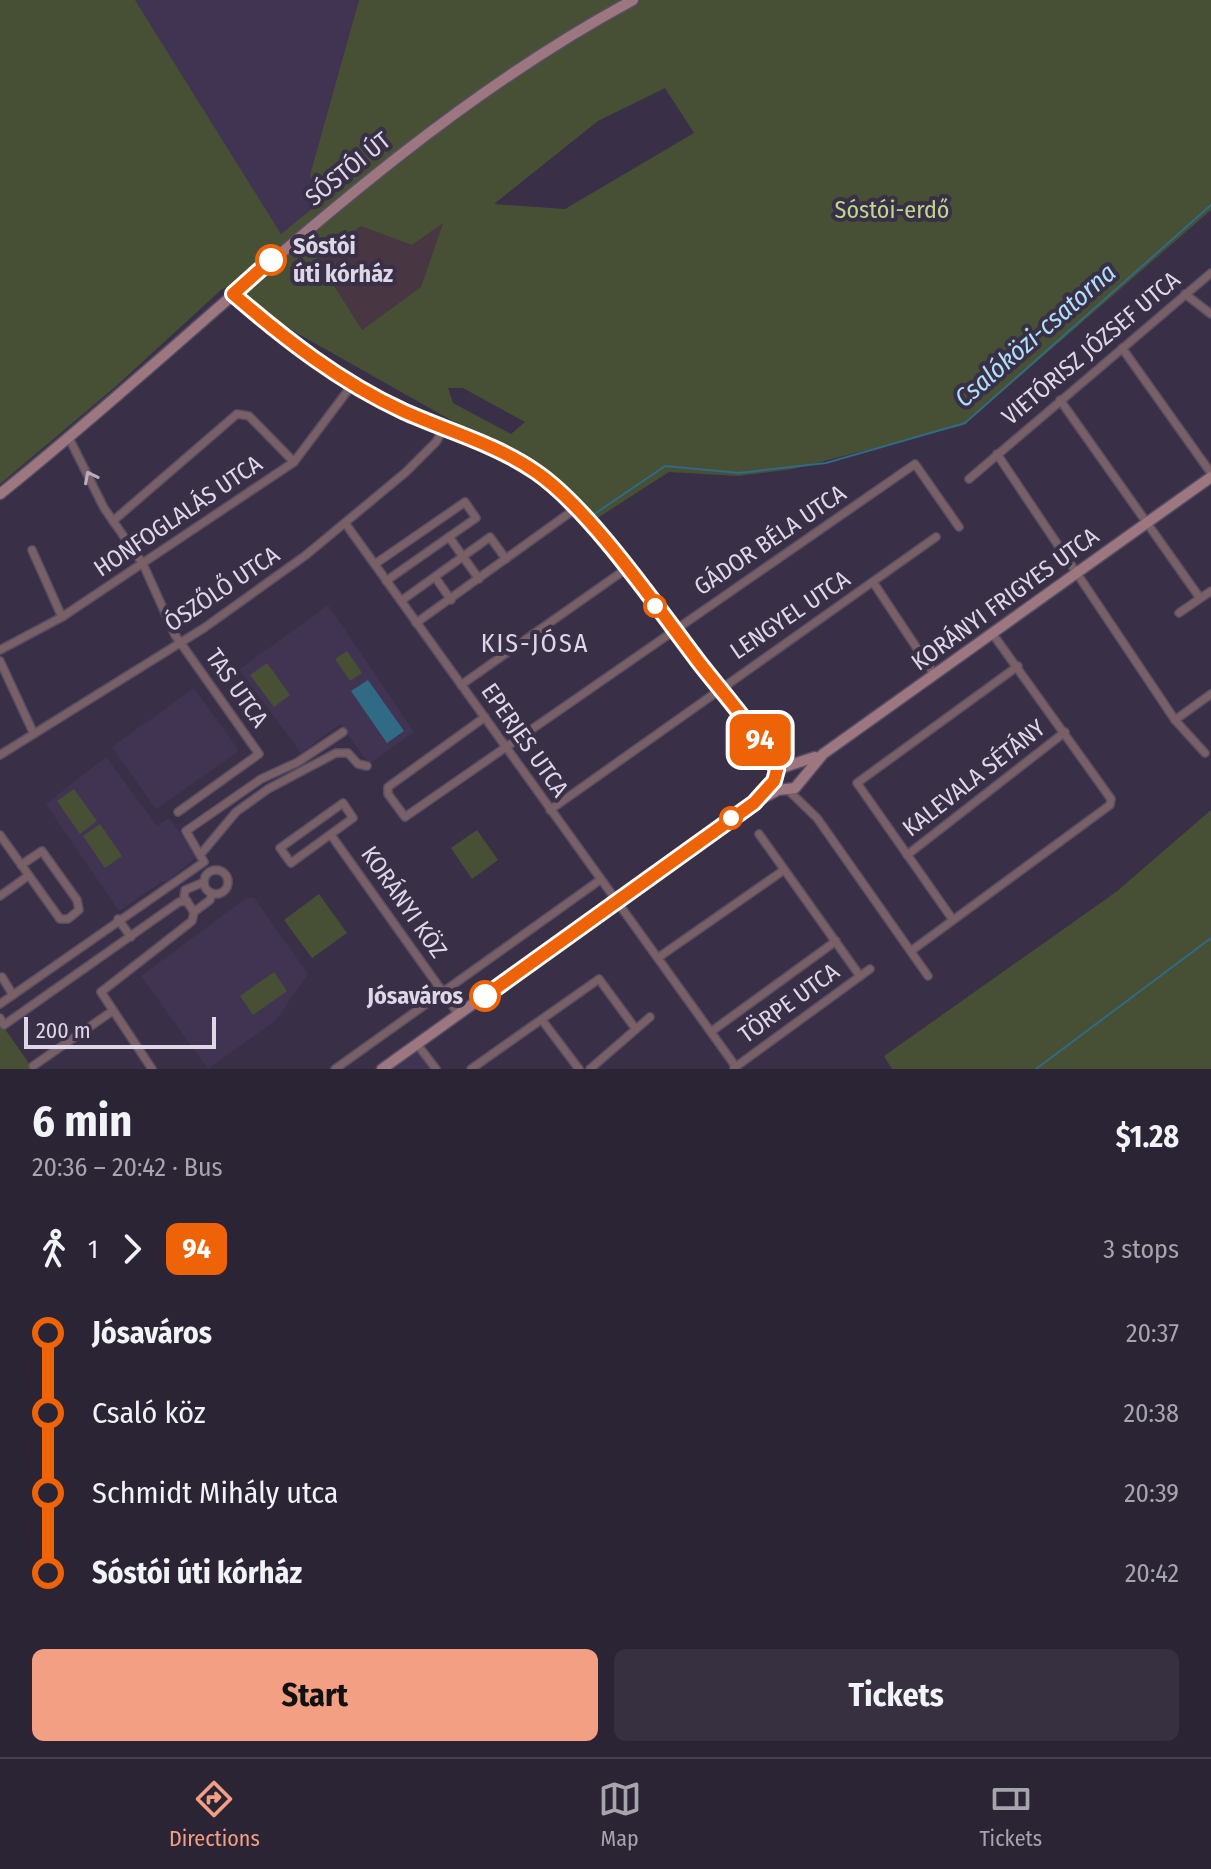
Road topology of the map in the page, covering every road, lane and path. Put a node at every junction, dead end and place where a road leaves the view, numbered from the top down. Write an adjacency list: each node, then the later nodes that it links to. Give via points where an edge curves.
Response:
1 (633, 0): 3 (street, SÓSTÓI ÚT, via 430,129)
2 (1211, 273): 4 (street, VIETÓRISZ JÓZSEF UTCA)
3 (233, 294): 7 (street); 10 (street, SÓSTÓI ÚT)
4 (1185, 294): 5 (street); 6 (street, VIETÓRISZ JÓZSEF UTCA)
5 (1211, 314)
6 (1122, 348): 8 (street, VIETÓRISZ JÓZSEF UTCA); 13 (street)
7 (352, 385): 9 (street); 12 (street, HONFOGLALÁS UTCA)
8 (1060, 400): 11 (street, VIETÓRISZ JÓZSEF UTCA); 19 (street)
9 (444, 428): 16 (street, via 534,470); 18 (street, ÓSZŐLŐ UTCA, via 406,472)
10 (69, 438): 15 (street, SÓSTÓI ÚT); 17 (street, one-way to 10)
11 (997, 454): 14 (street, VIETÓRISZ JÓZSEF UTCA); 29 (street, VIETÓRISZ JÓZSEF UTCA)
12 (294, 462): 17 (street, via 249,416 237,414); 26 (street, HONFOGLALÁS UTCA)
13 (1211, 475): 19 (street, KORÁNYI FRIGYES UTCA)
14 (969, 479)
15 (0, 494)
16 (575, 509): 25 (street); 28 (street)
17 (113, 521): 26 (street)
18 (345, 523): 27 (street, EPERJES UTCA); 43 (street, ÓSZŐLŐ UTCA)
19 (1144, 524): 29 (street, KORÁNYI FRIGYES UTCA); 35 (street)
20 (959, 527): 41 (street, GÁDOR BÉLA UTCA, via 915,464 744,585)
21 (449, 537): 24 (street); 27 (street, via 476,518 465,502); 32 (street)
22 (936, 537): 33 (street, LENGYEL UTCA)
23 (32, 550): 39 (street)
24 (463, 557): 25 (street, via 490,537); 30 (street); 31 (street)
25 (506, 559): 31 (street)
26 (143, 564): 39 (street, HONFOGLALÁS UTCA); 43 (street)
27 (375, 564): 32 (street, EPERJES UTCA)
28 (626, 569): 41 (street); 48 (street)
29 (1078, 571): 42 (street, KORÁNYI FRIGYES UTCA); 52 (street, VIETÓRISZ JÓZSEF UTCA)
30 (435, 577): 36 (street); 37 (street)
31 (479, 579): 36 (street)
32 (386, 581): 37 (street, EPERJES UTCA)
33 (873, 582): 47 (street); 49 (street, LENGYEL UTCA)
34 (1211, 591): 35 (street)
35 (1200, 598): 38 (street)
36 (451, 600): 40 (street)
37 (401, 601): 40 (street, EPERJES UTCA)
38 (1179, 613)
39 (62, 617): 44 (street, HONFOGLALÁS UTCA)
40 (416, 623): 48 (street, EPERJES UTCA)
41 (673, 628): 49 (street); 57 (street, GÁDOR BÉLA UTCA)
42 (992, 633): 46 (street, KALEVALA SÉTÁNY); 47 (street, KORÁNYI FRIGYES UTCA)
43 (180, 642): 53 (street, ÓSZŐLŐ UTCA); 69 (street, TAS UTCA, via 259,754)
44 (0, 650)
45 (0, 661): 53 (street)
46 (1018, 666): 55 (street, KALEVALA SÉTÁNY); 76 (street, KALEVALA SÉTÁNY, via 857,783)
47 (934, 674): 59 (street, KORÁNYI FRIGYES UTCA)
48 (461, 685): 51 (street, EPERJES UTCA)
49 (719, 688): 56 (street); 68 (street, LENGYEL UTCA)
50 (1211, 694): 52 (street)
51 (485, 717): 57 (street, EPERJES UTCA); 57 (street, GÁDOR BÉLA UTCA, via 393,781 388,794 405,817)
52 (1175, 720): 58 (street, VIETÓRISZ JÓZSEF UTCA)
53 (33, 732): 60 (street, ÓSZŐLŐ UTCA)
54 (343, 732): 64 (street)
55 (1065, 732): 76 (street, KALEVALA SÉTÁNY); 89 (street, KALEVALA SÉTÁNY, via 1110,805)
56 (763, 745): 62 (street); 63 (street)
57 (506, 748): 68 (street, EPERJES UTCA)
58 (1205, 753)
59 (823, 754): 62 (street, KORÁNYI FRIGYES UTCA); 65 (street, KORÁNYI FRIGYES UTCA)
60 (0, 755)
61 (367, 766): 66 (street, via 348,753 336,753)
62 (790, 766): 63 (street, KORÁNYI FRIGYES UTCA); 65 (street)
63 (776, 775): 65 (street); 67 (street, KORÁNYI FRIGYES UTCA)
64 (261, 779): 66 (street); 70 (street)
65 (793, 785): 67 (street, KORÁNYI FRIGYES UTCA); 92 (street)
66 (268, 789): 73 (street)
67 (754, 803): 86 (street, KORÁNYI FRIGYES UTCA)
68 (550, 810): 80 (street, EPERJES UTCA)
69 (178, 812)
70 (203, 820): 73 (street); 75 (street, via 185,834)
71 (759, 834): 78 (street)
72 (0, 835): 77 (street)
73 (214, 835): 75 (street)
74 (331, 835): 74 (street, via 353,818 343,803 280,848 291,863); 100 (street, KORÁNYI KÖZ)
75 (200, 855): 82 (street, via 204,862)
76 (907, 855): 89 (street, KALEVALA SÉTÁNY)
77 (21, 865): 79 (street); 79 (street, via 42,851 79,910 60,919)
78 (784, 870): 91 (street); 94 (street)
79 (28, 876): 84 (street)
80 (600, 880): 86 (street, EPERJES UTCA); 100 (street)
81 (204, 882): 83 (street); 83 (street, via 214,869 227,876 227,888); 85 (street, via 185,890)
82 (167, 887): 85 (street); 88 (street)
83 (212, 893): 87 (street)
84 (0, 896)
85 (183, 902): 87 (street); 90 (street)
86 (615, 902): 94 (street, EPERJES UTCA); 104 (street, KORÁNYI FRIGYES UTCA)
87 (194, 912): 103 (street, via 181,931 101,992)
88 (118, 919): 90 (street); 93 (street)
89 (953, 920): 92 (street, KALEVALA SÉTÁNY)
90 (131, 937): 96 (street)
91 (836, 941): 97 (street); 109 (street)
92 (911, 951): 98 (street)
93 (66, 955): 96 (street); 101 (street)
94 (659, 957): 109 (street, EPERJES UTCA)
95 (870, 969): 97 (street, TÖRPE UTCA)
96 (78, 972): 106 (street, via 4,1025)
97 (860, 976): 112 (street, TÖRPE UTCA)
98 (928, 976)
99 (2, 977): 101 (street)
100 (443, 993): 104 (street, KORÁNYI KÖZ); 114 (street)
101 (13, 995): 102 (street)
102 (0, 1004)
103 (111, 1012): 111 (street); 113 (street)
104 (459, 1015): 110 (street, KORÁNYI FRIGYES UTCA)
105 (650, 1017): 108 (street)
106 (0, 1018)
107 (542, 1020): 108 (street, via 599,979); 117 (street); 118 (street)
108 (635, 1028): 119 (street)
109 (712, 1031): 112 (street, EPERJES UTCA)
110 (417, 1044): 115 (street, KORÁNYI FRIGYES UTCA); 116 (street)
111 (33, 1066)
112 (734, 1068)
113 (152, 1069)
114 (335, 1069)
115 (382, 1069)
116 (436, 1069)
117 (471, 1069)
118 (579, 1069)
119 (590, 1069)

